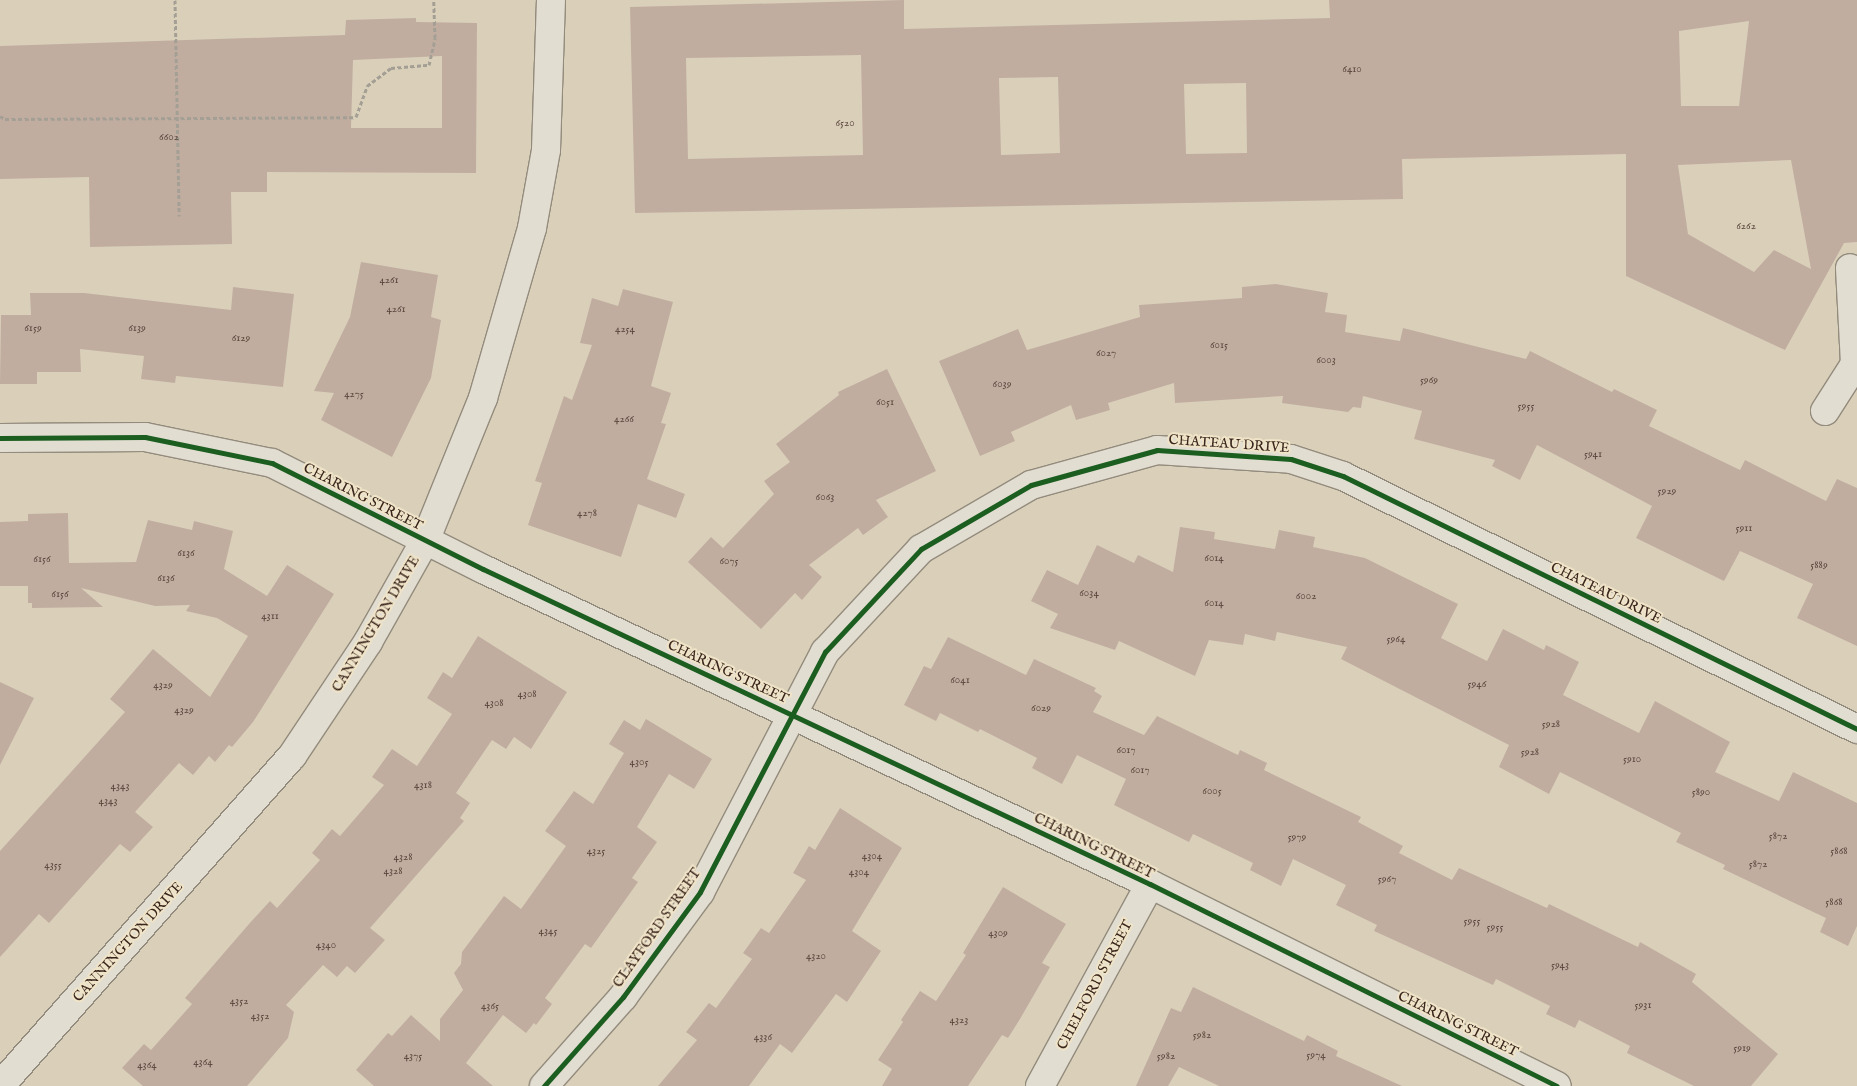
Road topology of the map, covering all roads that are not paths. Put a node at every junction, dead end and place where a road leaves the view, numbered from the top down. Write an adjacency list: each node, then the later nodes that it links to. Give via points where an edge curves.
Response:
1 (552, 0): 5 (street, CANNINGTON DRIVE, via 546,150 532,228 483,398)
2 (1850, 268): 3 (street, via 1854,364)
3 (1825, 411)
4 (0, 438): 5 (street, CHARING STREET, via 145,437 272,463)
5 (425, 541): 6 (street, CHARING STREET); 9 (street, CANNINGTON DRIVE, via 368,642 292,756)
6 (793, 714): 7 (street, CHATEAU DRIVE, via 826,652 921,549 1031,485 1157,450 1291,459 1343,476); 8 (street, CHARING STREET); 10 (street, CLAYFORD STREET, via 700,892 623,997)
7 (1857, 729)
8 (1150, 884): 11 (street, CHELFORD STREET); 12 (street, CHARING STREET)
9 (0, 1086)
10 (544, 1086)
11 (1040, 1086)
12 (1557, 1086)

